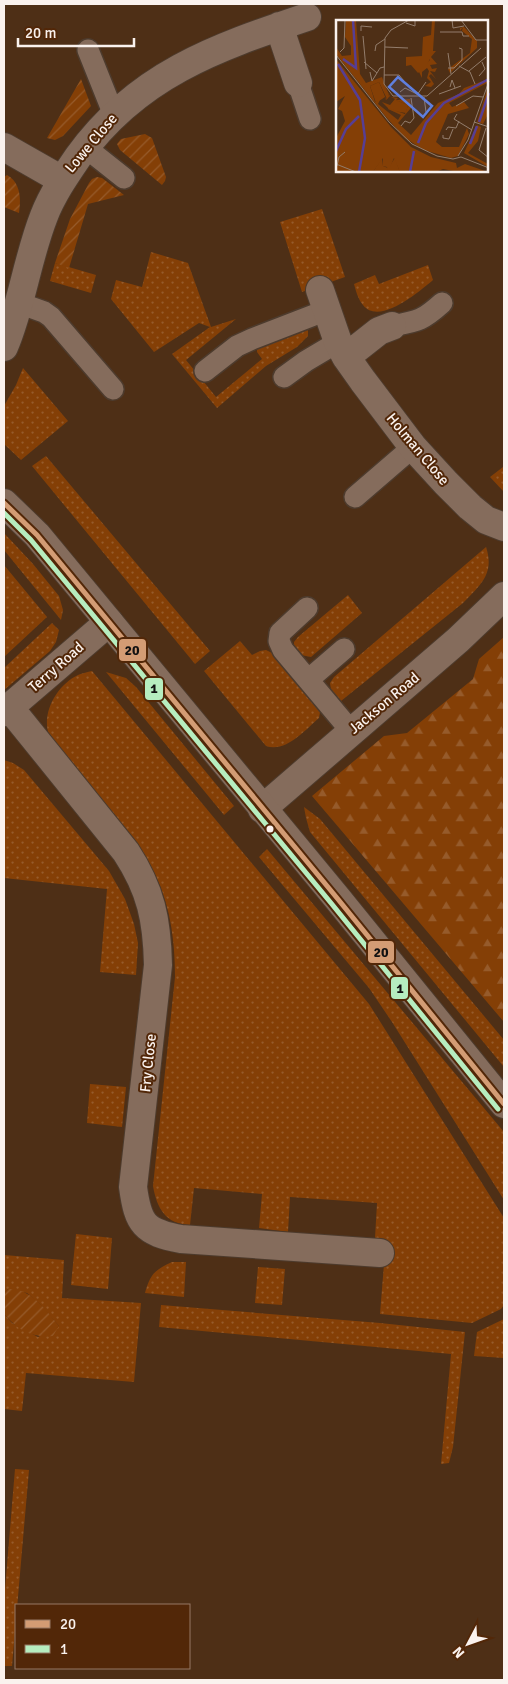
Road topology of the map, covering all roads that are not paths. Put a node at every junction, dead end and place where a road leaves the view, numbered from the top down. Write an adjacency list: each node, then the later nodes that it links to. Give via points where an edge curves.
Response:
1 (307, 17): 2 (street, Lowe Close)
2 (279, 26): 4 (street); 5 (street, Lowe Close, via 197,58 162,77)
3 (88, 50): 5 (lane)
4 (298, 83): 6 (lane)
5 (114, 114): 8 (street, Lowe Close)
6 (310, 119)
7 (4, 147): 10 (street)
8 (85, 147): 9 (lane); 10 (street, Lowe Close)
9 (124, 178)
10 (62, 180): 13 (street, Lowe Close, via 44,214)
11 (323, 300): 16 (street, Holman Close); 17 (lane, via 237,346)
12 (442, 302): 14 (lane, via 426,317)
13 (19, 303): 15 (street, Lowe Close); 19 (lane, via 51,317)
14 (392, 326): 16 (street)
15 (4, 347)
16 (342, 350): 18 (lane, via 306,361); 20 (street, Holman Close)
17 (206, 372)
18 (284, 377)
19 (113, 389)
20 (414, 447): 21 (lane); 23 (street, Holman Close, via 470,508 486,520)
21 (355, 497)
22 (4, 503): 26 (street, via 37,535)
23 (504, 527)
24 (504, 596): 30 (street, Jackson Road, via 458,640)
25 (307, 608): 28 (lane, via 280,633 279,641 282,650)
26 (109, 622): 29 (street, Terry Road); 31 (street)
27 (344, 649): 28 (lane)
28 (308, 680): 30 (lane)
29 (7, 709): 33 (street, Fry Close, via 126,852 147,890 154,915 158,965 133,1187 143,1224 159,1235 181,1239)
30 (351, 731): 31 (street, Jackson Road)
31 (262, 809): 32 (street)
32 (504, 1104)
33 (380, 1253)

